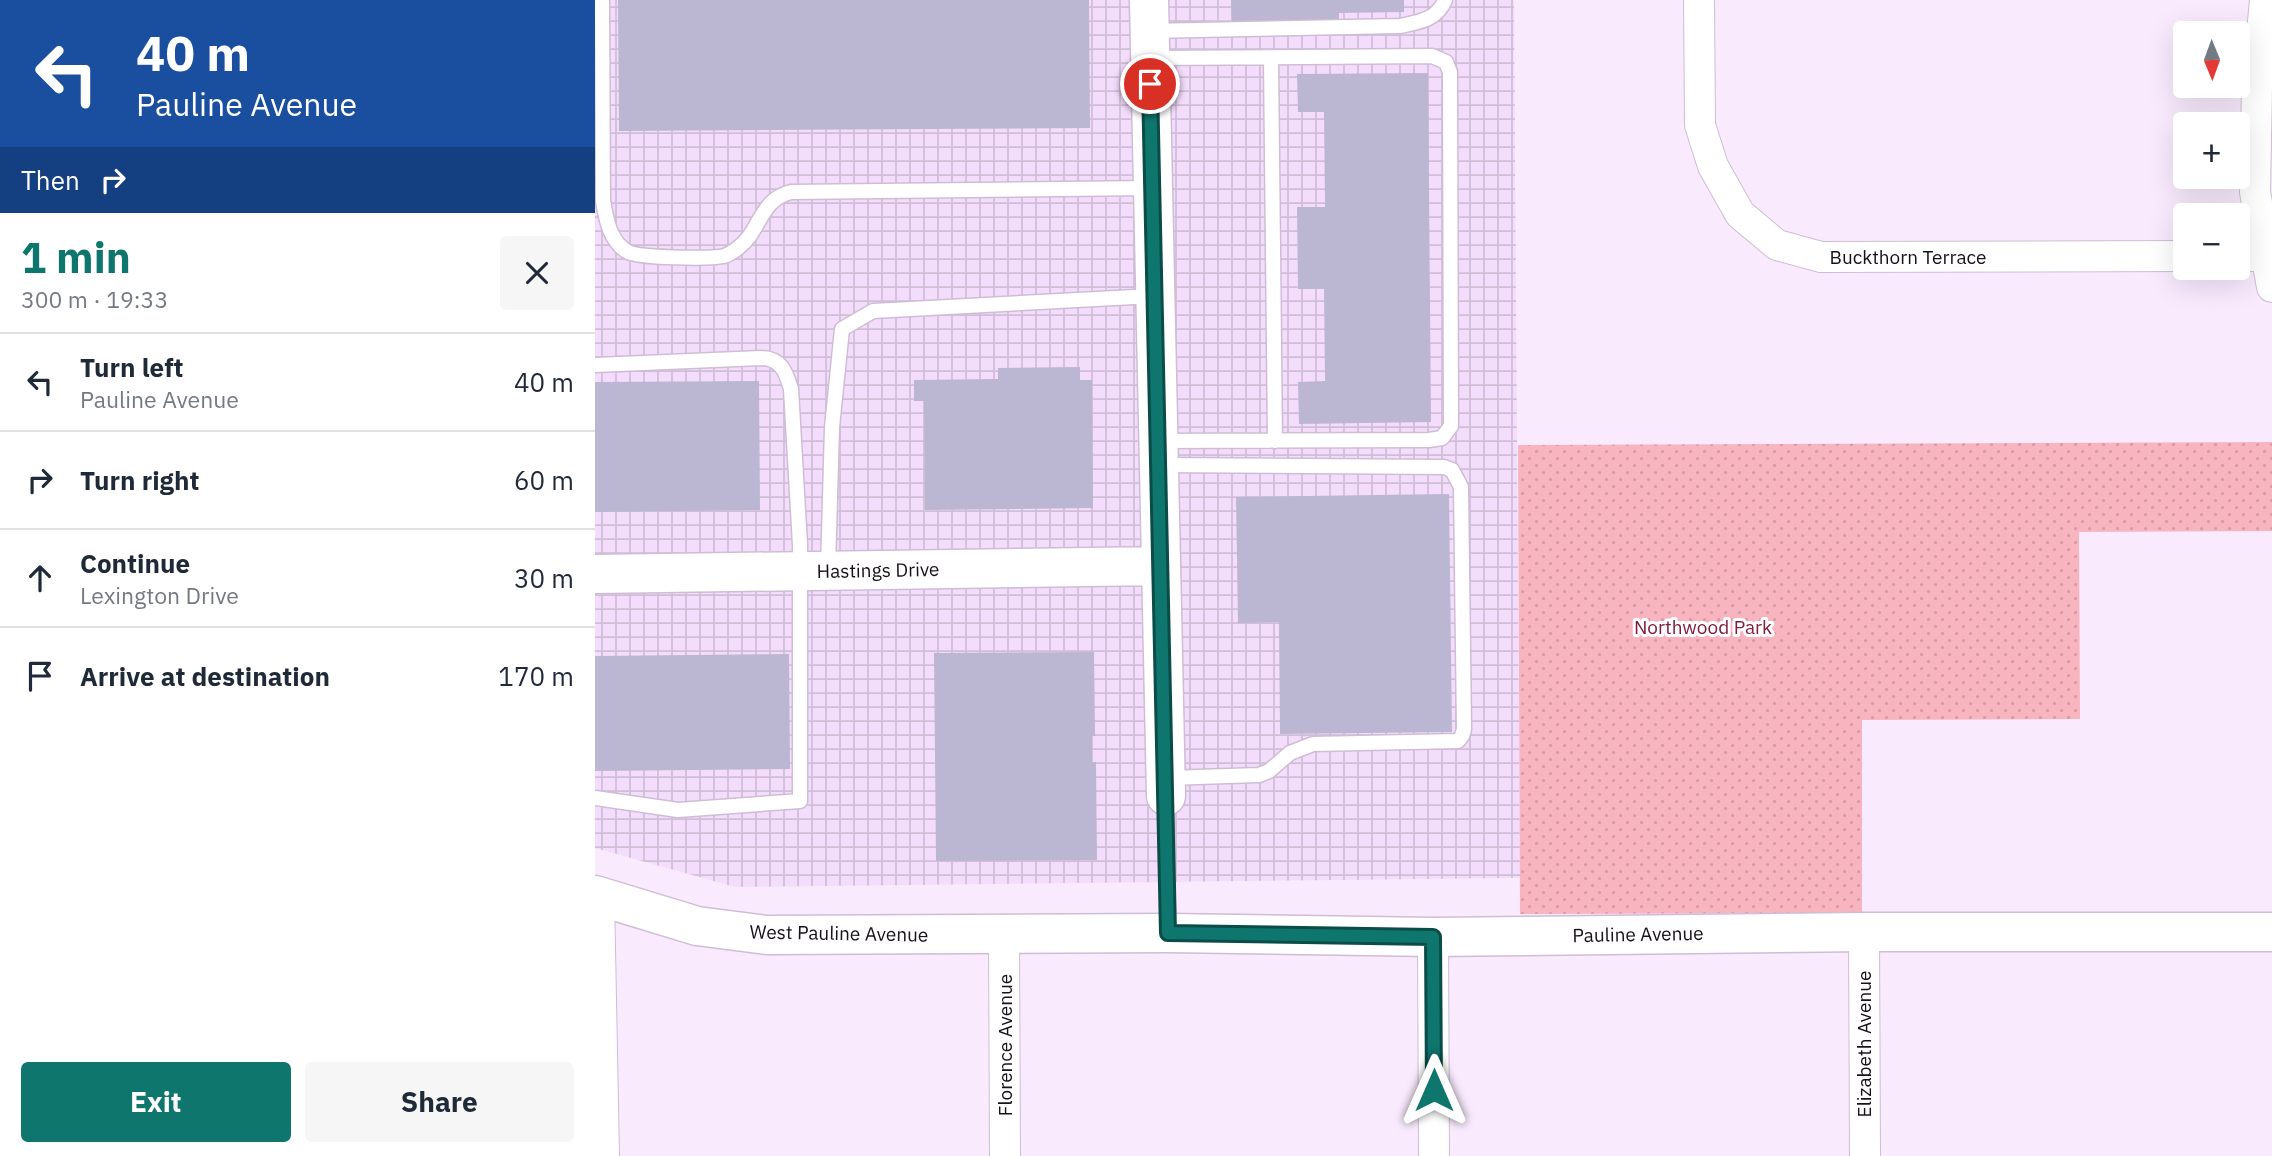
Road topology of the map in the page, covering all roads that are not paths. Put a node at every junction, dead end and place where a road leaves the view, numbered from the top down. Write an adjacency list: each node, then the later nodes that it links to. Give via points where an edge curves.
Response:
1 (602, 0): 7 (lane, via 603,201 615,240 628,252 644,257 723,256 748,240 769,203 791,192)
2 (1445, 0): 5 (lane, via 1434,17 1400,26)
3 (1699, 0): 8 (street, Buckthorn Terrace, via 1700,125 1713,166 1740,214 1777,245 1821,257)
4 (2265, 0): 9 (street, via 2257,86)
5 (1149, 29): 6 (lane); 7 (street)
6 (1271, 58): 13 (lane); 13 (lane, via 1432,56 1446,62 1450,72 1451,426 1442,438 1429,440)
7 (1153, 188): 11 (street)
8 (2173, 256)
9 (2252, 256): 10 (street)
10 (2272, 287)
11 (1155, 296): 14 (street); 16 (lane, via 873,311 842,329)
12 (595, 365): 16 (lane, via 761,358 778,362 791,389)
13 (1275, 441): 14 (lane)
14 (1158, 453): 15 (street); 18 (lane, via 1444,467 1452,470 1461,487 1464,729 1458,741 1313,744 1290,753 1259,775)
15 (1161, 566): 16 (street, Hastings Drive); 18 (street)
16 (814, 571): 17 (street, Hastings Drive); 19 (lane, via 800,801 678,810)
17 (595, 574)
18 (1165, 787): 23 (lane)
19 (595, 798)
20 (597, 896): 24 (street, West Pauline Avenue, via 697,926 767,934); 26 (street)
21 (1864, 932): 22 (street, Pauline Avenue); 25 (street, Pauline Avenue); 29 (street, Elizabeth Avenue)
22 (2272, 932)
23 (1168, 933): 24 (street, Pauline Avenue); 25 (street, Pauline Avenue)
24 (1004, 934): 27 (street, Florence Avenue)
25 (1433, 937): 28 (street)
26 (604, 1156)
27 (1005, 1156)
28 (1434, 1156)
29 (1865, 1156)

